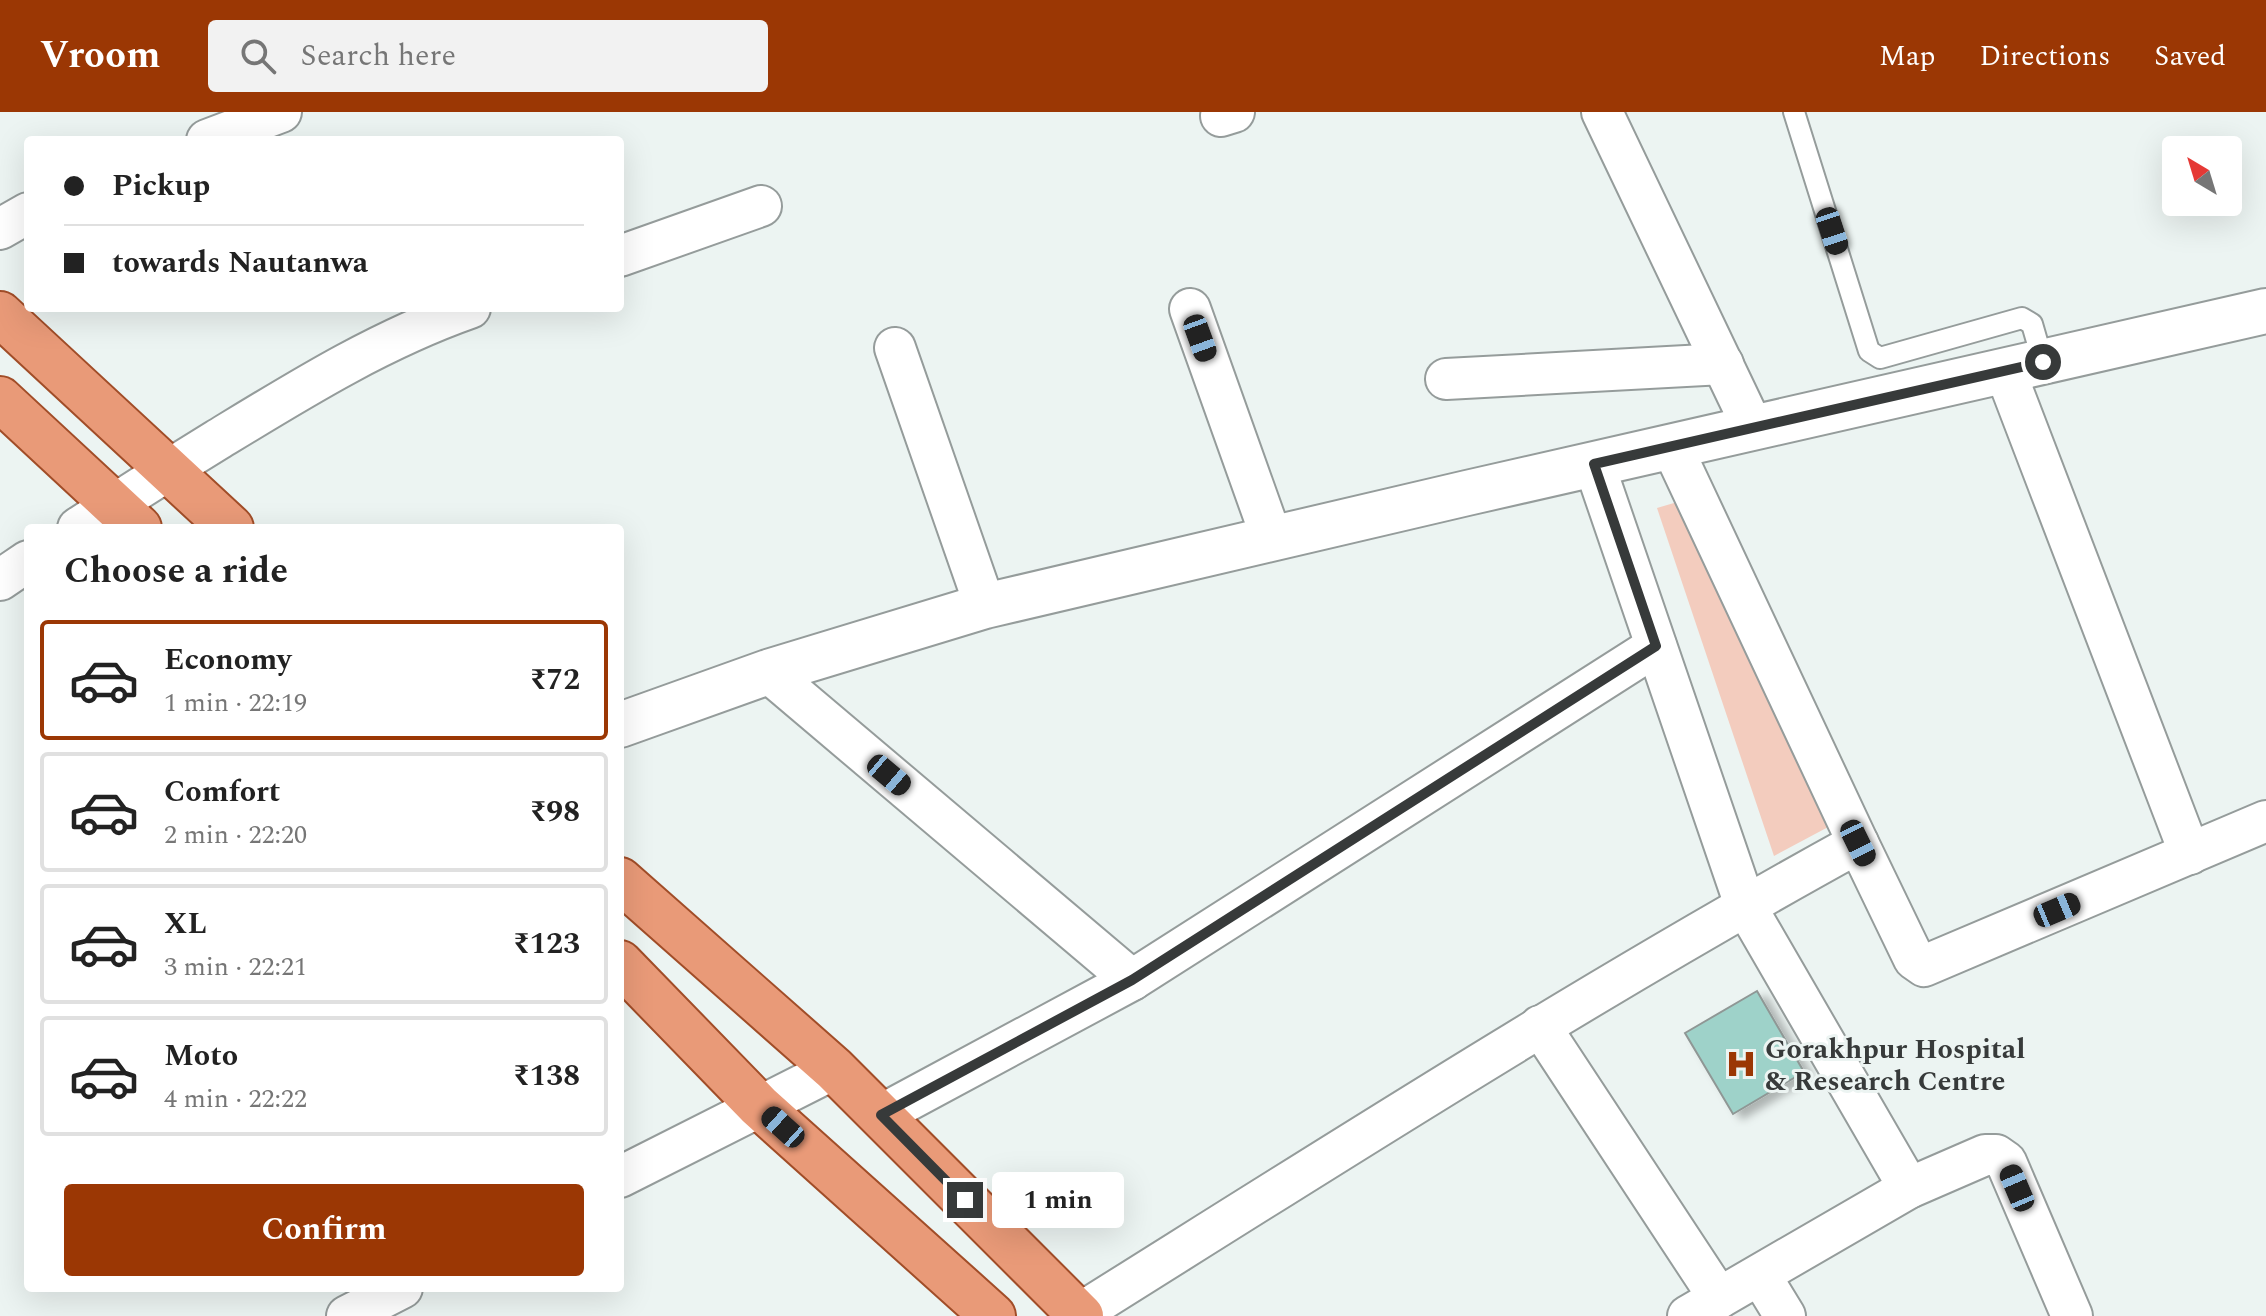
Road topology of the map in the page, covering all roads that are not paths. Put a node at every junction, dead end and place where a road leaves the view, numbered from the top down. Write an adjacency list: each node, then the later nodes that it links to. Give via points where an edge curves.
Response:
1 (281, 112): 4 (street)
2 (1602, 112): 14 (street)
3 (1794, 112): 15 (lane, via 1869,351 1880,358 2022,318 2032,324)
4 (218, 136)
5 (761, 206): 8 (street)
6 (24, 215): 7 (street)
7 (0, 229)
8 (624, 255)
9 (1190, 309): 24 (street)
10 (2266, 311): 15 (street)
11 (459, 312): 21 (street, via 363,354)
12 (0, 314): 21 (main road)
13 (895, 348): 27 (street)
14 (1723, 364): 16 (street); 18 (street)
15 (2024, 367): 18 (street); 33 (street)
16 (1446, 379)
17 (0, 399): 22 (main road)
18 (1753, 428): 19 (street)
19 (1672, 447): 20 (street); 32 (street)
20 (1594, 464): 24 (street); 28 (street)
21 (167, 469): 22 (street); 23 (main road)
22 (110, 520)
23 (227, 524)
24 (1272, 539): 27 (street)
25 (24, 564): 26 (street)
26 (0, 580)
27 (985, 606): 29 (street)
28 (1656, 646): 35 (street); 37 (street)
29 (768, 672): 30 (street); 37 (street)
30 (624, 724)
31 (2266, 821): 33 (street)
32 (1858, 843): 33 (street, via 1914,959 1924,966); 35 (street)
33 (2190, 854)
34 (624, 884): 39 (main road)
35 (1745, 905): 38 (street); 43 (street)
36 (624, 967): 40 (main road)
37 (1132, 980): 41 (street)
38 (1540, 1026): 46 (street); 48 (street)
39 (834, 1069): 40 (street); 41 (main road)
40 (759, 1106): 42 (street); 47 (main road)
41 (881, 1115): 48 (main road)
42 (624, 1175)
43 (1909, 1188): 44 (street); 51 (street, via 1985,1155 2006,1162)
44 (1760, 1275): 46 (street); 50 (street)
45 (394, 1292): 49 (street)
46 (1703, 1307)
47 (971, 1308)
48 (1080, 1315)
49 (347, 1316)
50 (1785, 1316)
51 (2072, 1316)

